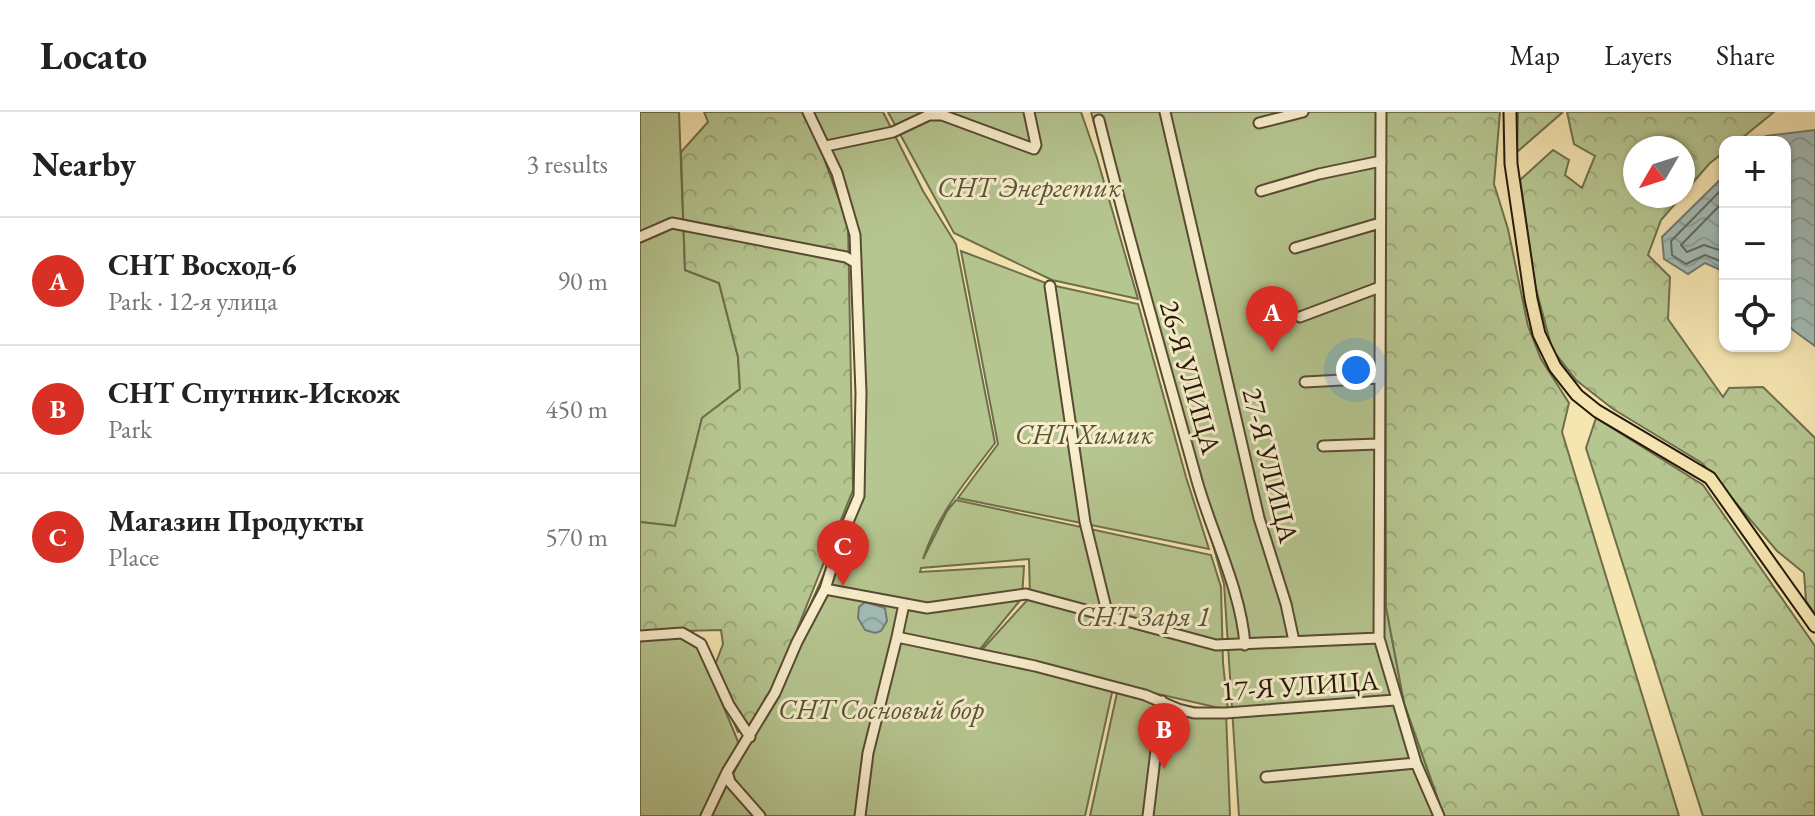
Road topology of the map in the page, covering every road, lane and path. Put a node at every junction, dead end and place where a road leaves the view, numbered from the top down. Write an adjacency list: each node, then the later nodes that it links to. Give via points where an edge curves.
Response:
1 (808, 112): 9 (street)
2 (1029, 112): 9 (street, via 1034,149 942,115)
3 (1165, 112): 30 (street, 27-Я УЛИЦА, via 1259,518)
4 (1303, 112): 8 (street)
5 (1381, 112): 10 (street)
6 (1510, 112): 26 (main road, via 1517,216 1532,308 1555,367 1597,411 1710,478)
7 (1099, 120): 31 (street, 26-Я УЛИЦА)
8 (1259, 123)
9 (826, 146): 15 (street, via 855,235)
10 (1381, 161): 11 (street); 12 (street)
11 (1261, 191)
12 (1380, 223): 14 (street); 17 (street)
13 (640, 237): 15 (street, via 672,223)
14 (1295, 248)
15 (856, 263): 23 (street, via 859,496)
16 (1050, 286): 25 (street, via 1085,522)
17 (1380, 287): 18 (street); 19 (street)
18 (1300, 317)
19 (1379, 378): 20 (street); 21 (street)
20 (1305, 382)
21 (1378, 444): 22 (street); 29 (street)
22 (1323, 446)
23 (825, 589): 24 (street); 34 (street)
24 (904, 604): 25 (street, via 927,608 1026,594); 28 (street)
25 (1108, 616): 31 (street, via 1216,645)
26 (1815, 626)
27 (640, 636): 34 (street, via 682,633 701,644)
28 (897, 637): 33 (street, 17-Я УЛИЦА, via 1035,666); 40 (street, via 868,753)
29 (1379, 638): 30 (street); 32 (street)
30 (1294, 641): 31 (street)
31 (1245, 645)
32 (1395, 700): 33 (street, 17-Я УЛИЦА, via 1226,713 1194,713); 35 (street)
33 (1162, 701): 41 (street)
34 (750, 737): 36 (street)
35 (1416, 763): 37 (street); 42 (street)
36 (727, 772): 38 (street); 39 (street)
37 (1266, 777)
38 (706, 816)
39 (760, 816)
40 (860, 816)
41 (1148, 816)
42 (1439, 816)

